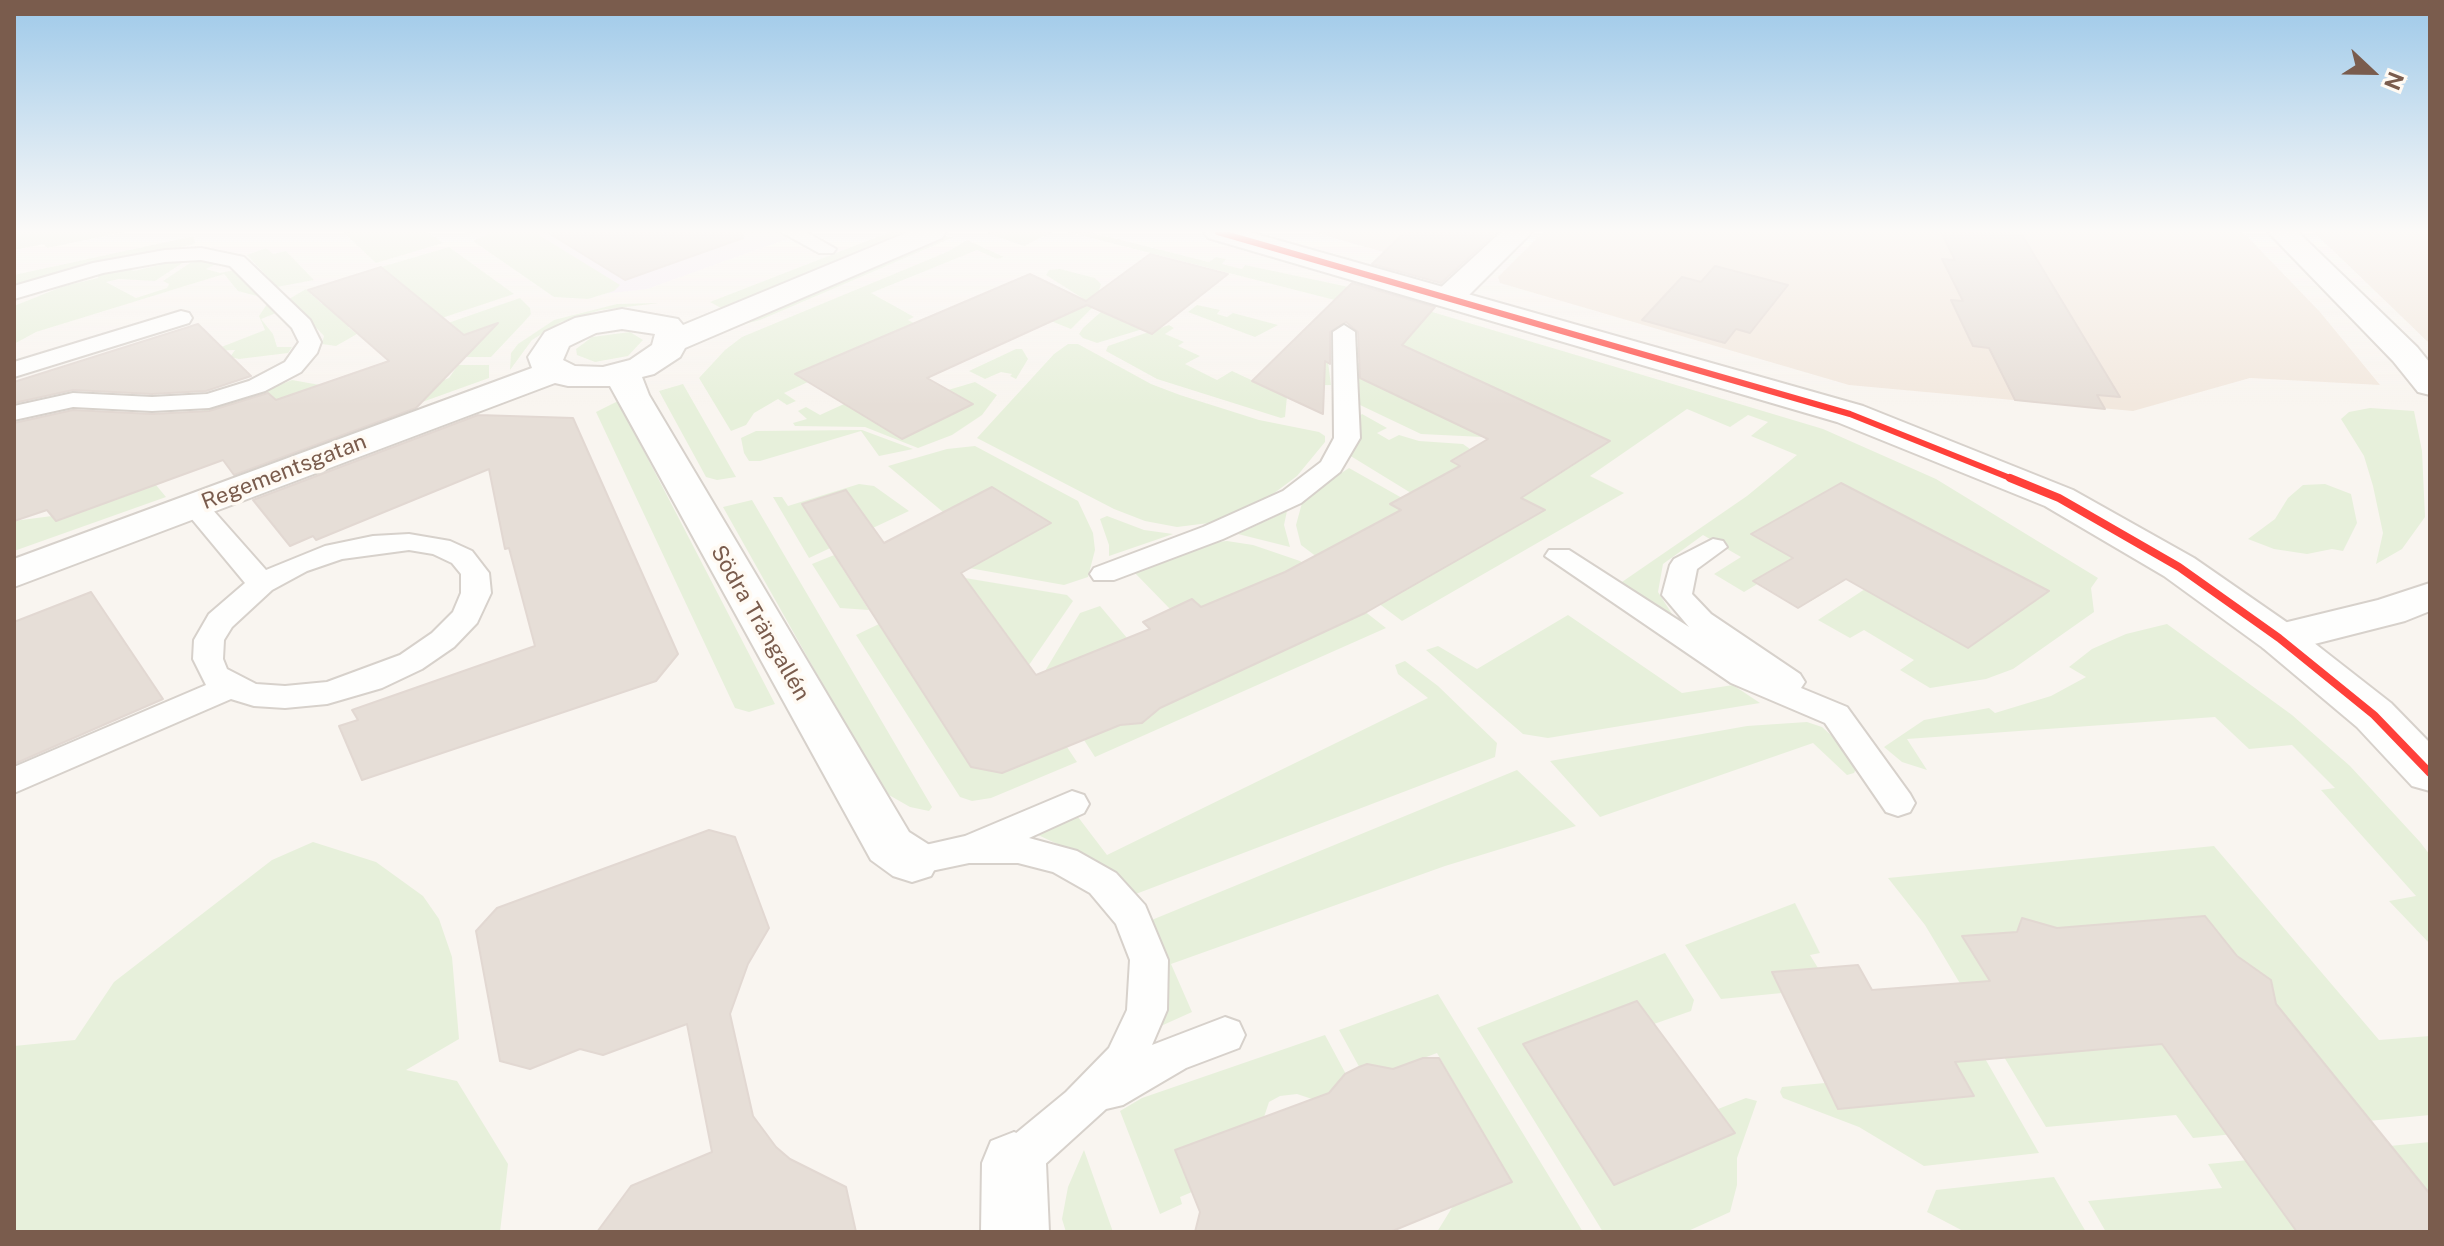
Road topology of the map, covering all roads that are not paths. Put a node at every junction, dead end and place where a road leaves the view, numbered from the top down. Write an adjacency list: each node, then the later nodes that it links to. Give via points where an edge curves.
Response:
1 (267, 290): 16 (lane, via 302,325 310,342 293,367 257,386 209,401 73,400)
2 (716, 290): 9 (street)
3 (794, 290): 11 (street)
4 (1425, 290): 7 (street)
5 (1456, 290): 7 (street)
6 (2341, 290): 15 (street)
7 (1449, 297): 24 (street, via 1850,414 1958,455 2059,498 2179,567)
8 (181, 318): 12 (lane)
9 (639, 319): 11 (street, via 666,326); 13 (street, via 587,325 557,339 545,357)
10 (1344, 332): 21 (lane, via 1347,438 1331,467 1292,497)
11 (673, 341): 14 (street, via 658,359)
12 (14, 370)
13 (555, 371): 14 (street, via 584,378); 17 (street, Regementsgatan)
14 (623, 373): 32 (street, Södra Trängallén, via 890,846)
15 (2430, 385)
16 (14, 413)
17 (194, 506): 20 (street, Regementsgatan); 22 (lane)
18 (1713, 547): 26 (lane, via 1684,565 1677,595 1700,621)
19 (1559, 556): 26 (lane, via 1742,676)
20 (14, 574)
21 (1104, 574)
22 (262, 584): 25 (lane, via 229,611 209,640 214,675); 25 (lane, via 335,552 409,542 462,557 475,573 476,593 466,616 443,640 371,680 327,693 285,697)
23 (2430, 596): 24 (street)
24 (2279, 638): 27 (street, via 2374,715)
25 (230, 687): 28 (lane)
26 (1836, 715): 29 (lane)
27 (2430, 773)
28 (14, 781)
29 (1898, 803)
30 (1072, 804): 31 (lane)
31 (969, 849): 32 (lane); 34 (lane, via 1018,849 1064,861 1103,883 1132,916 1149,960 1147,1010 1124,1061)
32 (912, 861)
33 (1225, 1035): 34 (lane, via 1171,1055)
34 (1081, 1106): 35 (lane)
35 (1014, 1163): 36 (street)
36 (1015, 1232)

